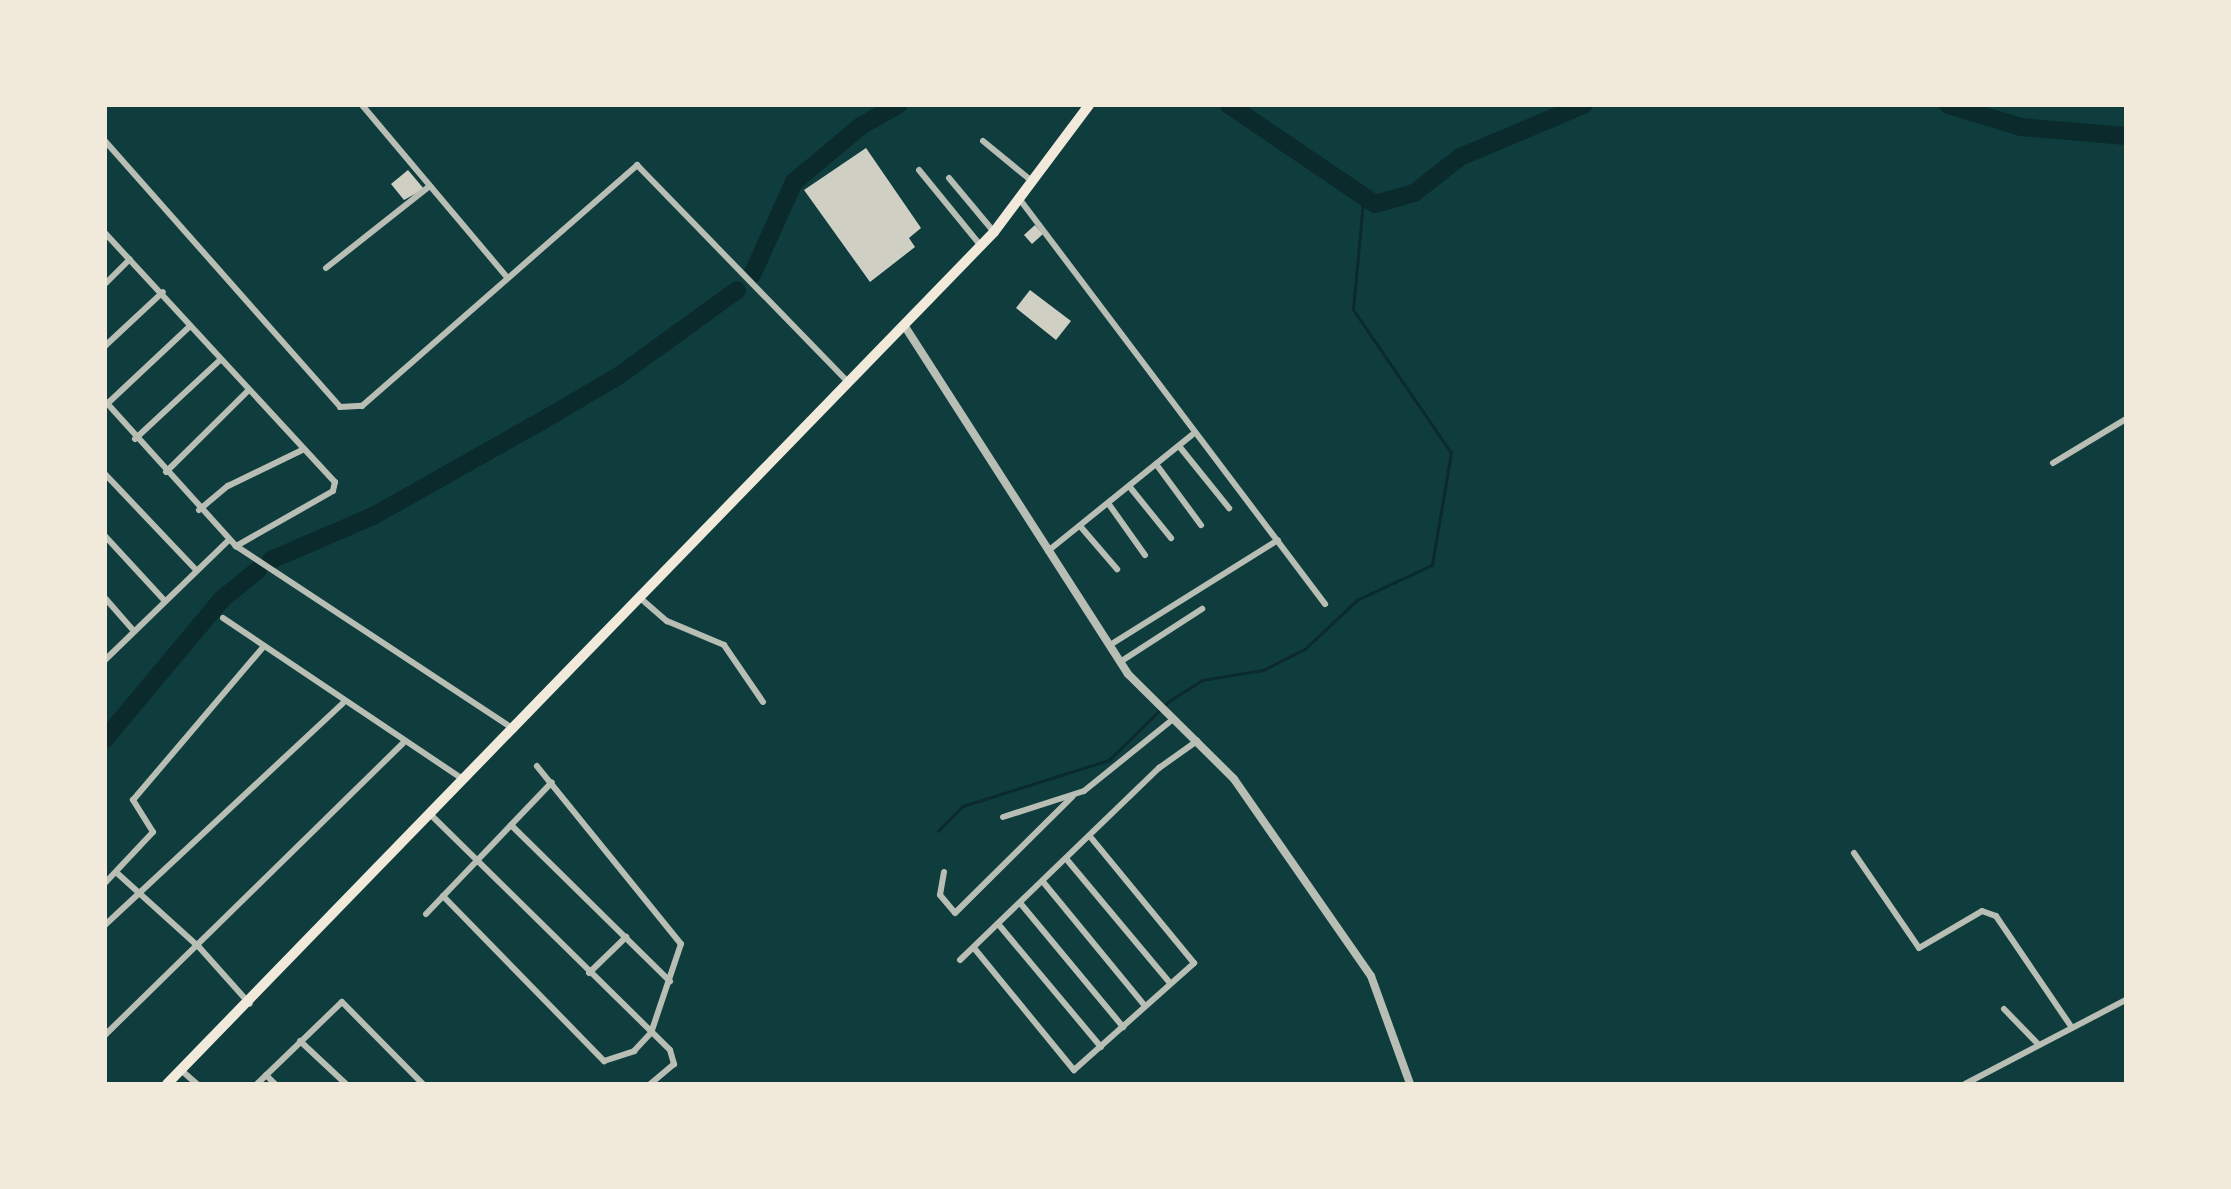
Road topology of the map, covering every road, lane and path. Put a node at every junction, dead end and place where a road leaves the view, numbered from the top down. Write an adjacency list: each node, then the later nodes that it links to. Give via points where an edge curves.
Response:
1 (362, 105): 8 (street)
2 (1089, 105): 7 (main road)
3 (105, 141): 15 (street, via 340,407 362,405)
4 (983, 141): 7 (street)
5 (919, 170): 12 (street)
6 (949, 178): 10 (street)
7 (1034, 183): 9 (main road)
8 (430, 186): 14 (street); 15 (street)
9 (1021, 201): 10 (main road); 26 (street)
10 (994, 232): 12 (main road)
11 (105, 233): 13 (street)
12 (981, 247): 18 (main road)
13 (130, 259): 16 (street); 17 (street)
14 (327, 268)
15 (507, 277): 22 (street, via 637,165)
16 (105, 284)
17 (163, 292): 19 (street); 20 (street)
18 (904, 325): 22 (main road); 45 (street)
19 (190, 326): 21 (street); 24 (street)
20 (105, 346)
21 (220, 359): 23 (street); 27 (street)
22 (848, 382): 49 (main road)
23 (249, 390): 29 (street); 32 (street)
24 (106, 403): 27 (street)
25 (2126, 419): 30 (street)
26 (1192, 435): 28 (street); 43 (street)
27 (135, 439): 32 (street)
28 (1179, 446): 31 (street); 36 (street)
29 (302, 450): 37 (street, via 228,486); 44 (street, via 335,482 333,491)
30 (2053, 463)
31 (1156, 464): 34 (street); 38 (street)
32 (166, 472): 37 (street)
33 (105, 474): 47 (street)
34 (1129, 486): 35 (street); 41 (street)
35 (1108, 503): 39 (street); 46 (street)
36 (1229, 508)
37 (199, 510): 42 (street)
38 (1201, 525)
39 (1080, 526): 45 (street); 48 (street)
40 (105, 536): 51 (street)
41 (1171, 538)
42 (229, 540): 44 (street); 47 (street)
43 (1278, 540): 52 (street); 56 (street)
44 (236, 545): 63 (street)
45 (1048, 551): 56 (street)
46 (1145, 555)
47 (195, 569): 51 (street)
48 (1117, 569)
49 (639, 597): 60 (street, via 667,621 724,645); 63 (main road)
50 (105, 598): 55 (street)
51 (164, 600): 55 (street)
52 (1325, 604)
53 (1202, 610): 59 (street)
54 (223, 618): 57 (street)
55 (132, 629): 58 (street)
56 (1110, 645): 59 (street)
57 (263, 648): 61 (street); 78 (street, via 133,800 154,831)
58 (105, 660)
59 (1120, 662): 62 (street)
60 (763, 702)
61 (343, 703): 65 (street); 81 (street)
62 (1169, 717): 64 (street); 69 (street, via 1119,769)
63 (514, 729): 67 (main road)
64 (1196, 741): 73 (street, via 1158,768); 116 (street, via 1234,779 1371,976)
65 (403, 743): 67 (street); 88 (street)
66 (537, 766): 68 (street)
67 (464, 780): 70 (main road)
68 (552, 782): 72 (street); 92 (street, via 681,944)
69 (1073, 796): 71 (street); 77 (street, via 955,913 940,895)
70 (431, 815): 75 (street); 95 (main road)
71 (1003, 817)
72 (511, 825): 75 (street); 87 (street)
73 (1092, 839): 76 (street); 93 (street, via 1193,956 1194,963)
74 (1854, 853): 99 (street, via 1912,945 1928,945 1982,911 1996,916)
75 (475, 861): 82 (street); 91 (street)
76 (1068, 861): 80 (street); 93 (street)
77 (944, 872)
78 (117, 873): 79 (street); 81 (street)
79 (105, 883)
80 (1044, 883): 83 (street); 96 (street)
81 (138, 893): 85 (street); 88 (street)
82 (443, 896): 84 (street); 100 (street, via 601,1059 609,1062 634,1051)
83 (1021, 904): 86 (street); 98 (street)
84 (426, 914)
85 (105, 925)
86 (999, 925): 89 (street); 104 (street)
87 (626, 937): 91 (street); 92 (street)
88 (199, 947): 95 (street); 101 (street)
89 (974, 948): 90 (street); 104 (street, via 1071,1069)
90 (960, 960)
91 (589, 973): 100 (street)
92 (670, 981): 100 (street)
93 (1170, 983): 96 (street)
94 (2126, 1000): 99 (street)
95 (250, 1004): 105 (main road)
96 (1145, 1006): 98 (street)
97 (2004, 1009): 103 (street)
98 (1123, 1027): 104 (street)
99 (2072, 1028): 103 (street)
100 (651, 1034): 108 (street, via 675,1059)
101 (105, 1035)
102 (300, 1041): 106 (street); 113 (street); 114 (street, via 342,1002)
103 (2039, 1045): 107 (street)
104 (1101, 1047)
105 (182, 1070): 109 (main road); 110 (street)
106 (265, 1075): 111 (street); 112 (street)
107 (1983, 1075): 117 (street); 118 (street)
108 (649, 1082): 115 (street)
109 (167, 1084)
110 (197, 1084)
111 (257, 1084)
112 (275, 1084)
113 (346, 1084)
114 (423, 1084)
115 (640, 1084)
116 (1410, 1084)
117 (1965, 1084)
118 (1985, 1084)

